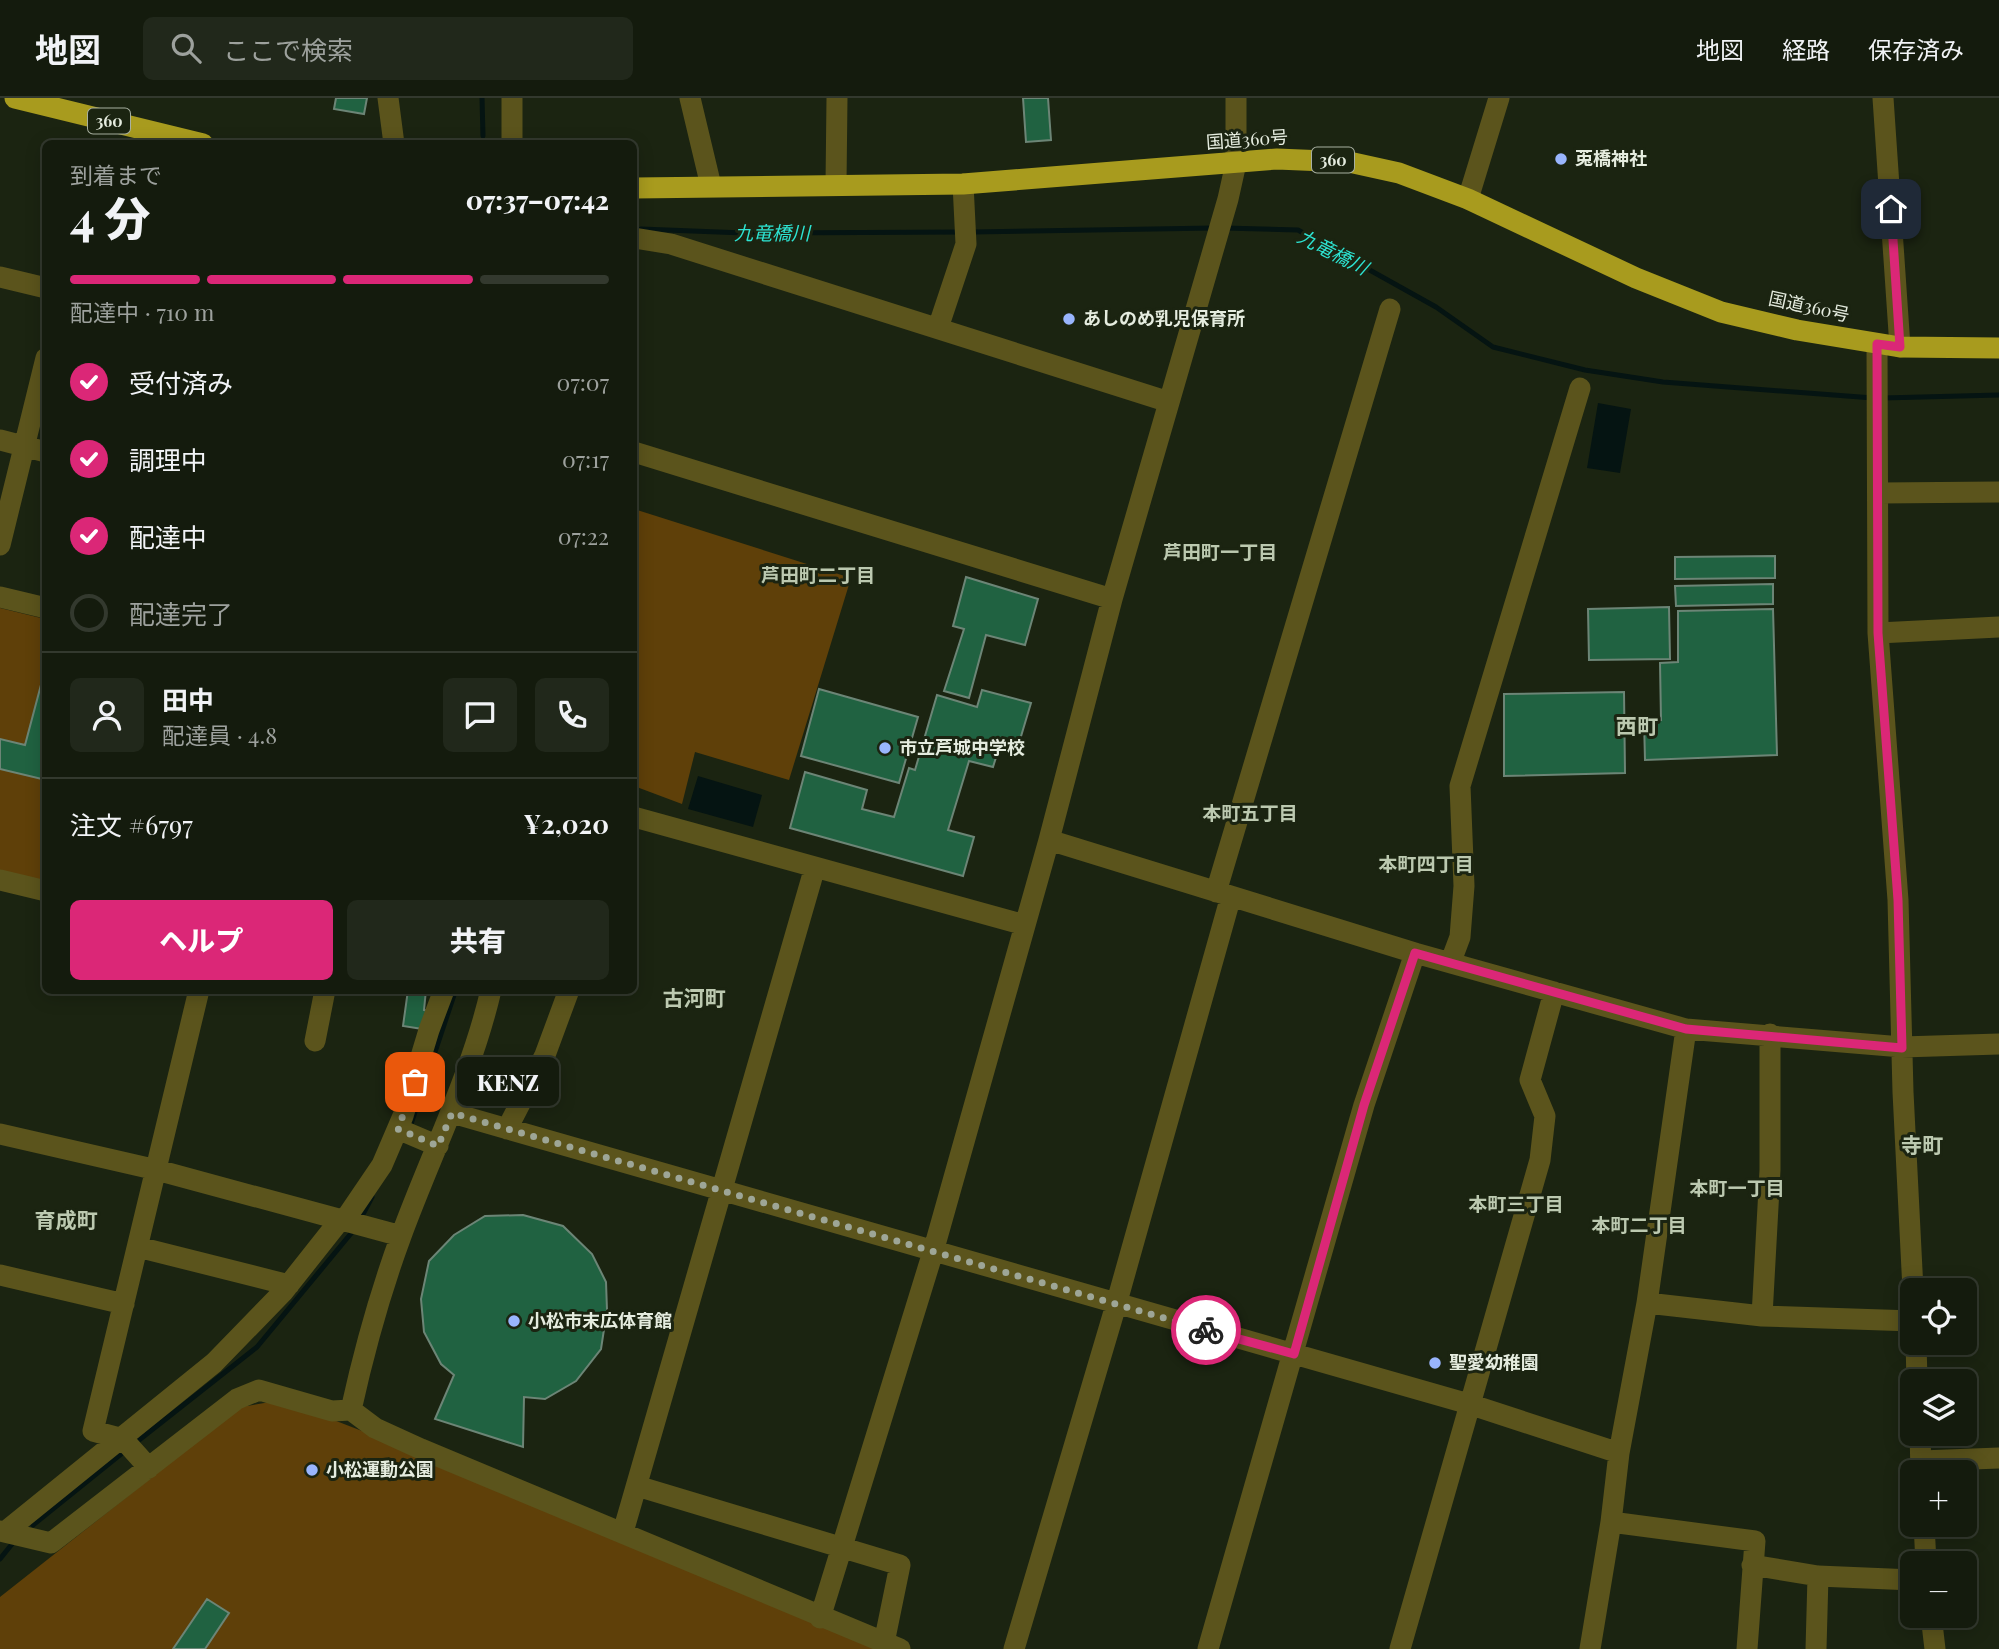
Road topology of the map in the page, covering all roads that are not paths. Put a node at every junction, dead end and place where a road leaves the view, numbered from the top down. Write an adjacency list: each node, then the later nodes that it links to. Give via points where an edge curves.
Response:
1 (15, 98): 9 (highway, 360)
2 (388, 98): 10 (street)
3 (512, 98): 11 (street)
4 (690, 98): 15 (street)
5 (837, 98): 13 (street)
6 (1236, 98): 12 (street)
7 (1499, 98): 17 (street)
8 (1883, 98): 24 (street)
9 (187, 140)
10 (393, 140)
11 (512, 140)
12 (1236, 163): 14 (highway, 国道360号 / 360); 17 (highway, 国道360号 / 360, via 1277,159 1349,162 1399,173); 28 (street)
13 (836, 184): 14 (highway, 国道360号 / 360); 15 (highway, 国道360号 / 360)
14 (963, 184): 22 (street, via 966,244)
15 (711, 186): 16 (highway, 国道360号 / 360)
16 (637, 188)
17 (1468, 199): 23 (highway, 国道360号 / 360, via 1636,278 1721,312)
18 (637, 238): 22 (street, via 671,244)
19 (0, 277): 20 (street)
20 (42, 287)
21 (1390, 309): 46 (street)
22 (938, 328): 28 (street)
23 (1877, 344): 24 (highway, 国道360号 / 360); 34 (street)
24 (1900, 347): 25 (highway, 国道360号 / 360)
25 (1999, 348)
26 (42, 374): 30 (street)
27 (1580, 388): 49 (street, via 1460,786 1464,886 1460,937)
28 (1169, 402): 37 (street)
29 (0, 440): 30 (street)
30 (24, 446): 31 (street); 35 (street)
31 (42, 451)
32 (637, 453): 37 (street)
33 (1999, 492): 34 (street)
34 (1880, 493): 40 (street)
35 (0, 545)
36 (0, 597): 38 (street)
37 (1112, 599): 42 (street)
38 (42, 607)
39 (1999, 628): 40 (street)
40 (1878, 633): 60 (street, via 1898,900)
41 (637, 818): 43 (street)
42 (1049, 840): 46 (street); 47 (street)
43 (815, 867): 47 (street); 67 (street)
44 (0, 880): 45 (street)
45 (42, 890)
46 (1224, 894): 48 (street); 77 (street)
47 (1024, 925): 71 (street)
48 (1415, 953): 49 (street); 80 (street, via 1364,1105)
49 (1451, 961): 50 (street)
50 (1554, 992): 56 (street); 81 (street, via 1530,1080 1545,1116 1539,1160)
51 (199, 994): 66 (street)
52 (324, 994): 58 (street)
53 (443, 994): 63 (street)
54 (485, 994): 61 (street)
55 (568, 994): 62 (street, via 545,1055)
56 (1686, 1029): 57 (street); 75 (street)
57 (1770, 1034): 60 (street); 78 (street, via 1770,1170)
58 (315, 1041)
59 (1999, 1044): 60 (street)
60 (1902, 1048): 73 (street)
61 (452, 1113): 62 (street); 65 (street)
62 (507, 1129): 67 (street)
63 (405, 1132): 65 (street); 68 (street)
64 (0, 1134): 66 (street)
65 (438, 1146): 69 (street)
66 (157, 1170): 68 (street); 70 (street)
67 (722, 1191): 71 (street); 87 (street)
68 (342, 1220): 69 (street); 74 (street)
69 (401, 1236): 82 (street)
70 (138, 1247): 74 (street); 76 (street)
71 (933, 1252): 77 (street); 91 (street)
72 (0, 1275): 76 (street)
73 (1912, 1278)
74 (289, 1285): 83 (street)
75 (1647, 1303): 78 (street); 84 (street)
76 (124, 1304): 83 (street, via 93,1431)
77 (1116, 1305): 80 (street); 98 (street)
78 (1762, 1316): 79 (street)
79 (1900, 1321)
80 (1294, 1354): 81 (street); 99 (street)
81 (1469, 1404): 84 (street); 100 (street)
82 (351, 1410): 83 (street, via 332,1411 258,1390); 90 (street, via 375,1428 421,1449)
83 (133, 1451): 89 (street); 89 (street, via 51,1543)
84 (1619, 1453): 88 (street)
85 (1999, 1458): 86 (street)
86 (1977, 1460)
87 (637, 1486): 90 (street); 91 (street)
88 (1611, 1522): 92 (street, via 1755,1541); 101 (street)
89 (2, 1532)
90 (623, 1532): 95 (street)
91 (842, 1549): 95 (street); 97 (street, via 900,1565)
92 (1752, 1564): 93 (street); 102 (street)
93 (1818, 1576): 94 (street); 103 (street)
94 (1900, 1579)
95 (820, 1618): 97 (street)
96 (1933, 1628): 104 (street)
97 (892, 1646)
98 (1014, 1649)
99 (1208, 1649)
100 (1400, 1649)
101 (1590, 1649)
102 (1747, 1649)
103 (1816, 1649)
104 (1935, 1649)

